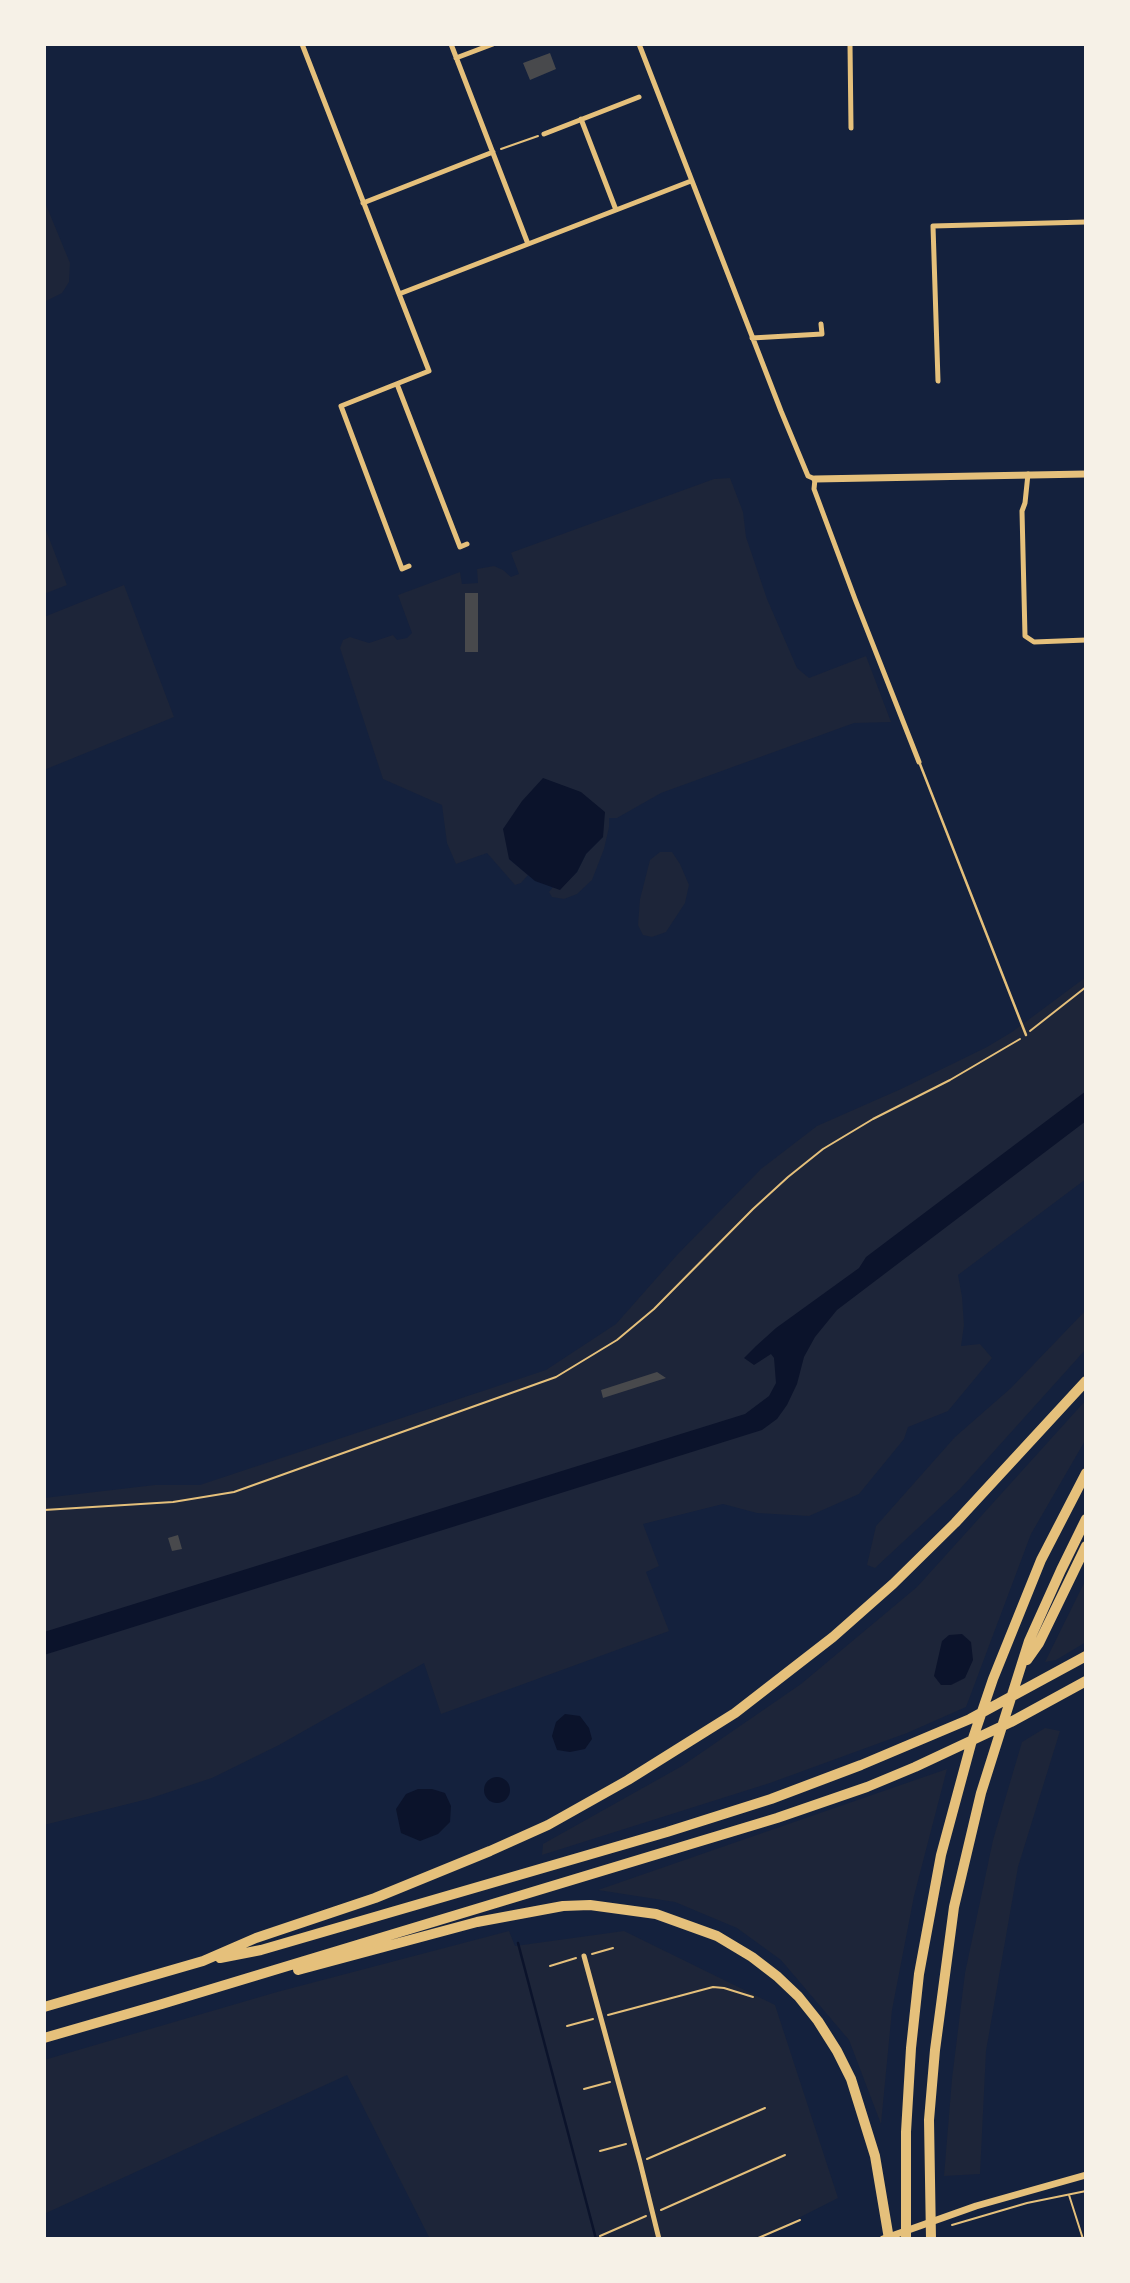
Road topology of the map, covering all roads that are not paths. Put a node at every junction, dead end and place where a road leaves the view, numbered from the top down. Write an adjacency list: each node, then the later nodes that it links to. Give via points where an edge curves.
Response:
1 (302, 44): 13 (street)
2 (451, 44): 6 (street)
3 (493, 44): 6 (street)
4 (639, 44): 12 (street)
5 (850, 44): 9 (street)
6 (456, 58): 11 (street)
7 (639, 97): 8 (street)
8 (581, 119): 10 (street); 14 (street)
9 (851, 128)
10 (544, 134)
11 (493, 152): 13 (street); 16 (street)
12 (691, 181): 14 (street); 19 (street)
13 (363, 203): 17 (street)
14 (616, 210): 16 (street)
15 (1086, 222): 20 (street, via 933,226)
16 (528, 244): 17 (street)
17 (398, 294): 21 (street, via 429,371)
18 (821, 324): 19 (street, via 822,334)
19 (752, 338): 24 (street, via 808,476)
20 (938, 381)
21 (397, 384): 25 (street, via 460,547); 26 (street, via 341,406 402,569)
22 (1028, 474): 23 (street); 24 (street); 27 (street, via 1022,511 1025,636 1034,642)
23 (1086, 474)
24 (815, 479): 28 (street, via 814,489)
25 (467, 544)
26 (409, 566)
27 (1086, 640)
28 (919, 762): 29 (lane)
29 (1026, 1035)
30 (1086, 1381): 38 (highway, via 892,1584 834,1637 735,1713 548,1825 375,1898)
31 (1086, 1474): 46 (highway, via 1041,1560 993,1679 941,1855 911,2048)
32 (1086, 1519): 35 (highway, via 1045,1603)
33 (1086, 1546): 35 (highway, via 1039,1643)
34 (1086, 1656): 38 (highway, via 932,1736 771,1799 261,1950)
35 (1020, 1670): 47 (highway, via 981,1793 954,1907 929,2120)
36 (1086, 1681): 39 (highway, via 978,1738 867,1787)
37 (584, 1956): 43 (street)
38 (203, 1961): 40 (highway)
39 (162, 2004): 41 (highway); 45 (highway, via 201,1999 345,1956 525,1912 590,1905 656,1913 718,1936 752,1957 798,1996 818,2021 851,2079 863,2113)
40 (44, 2007)
41 (44, 2038)
42 (1086, 2175): 44 (street, via 976,2206)
43 (659, 2239)
44 (883, 2239)
45 (889, 2239)
46 (906, 2239)
47 (931, 2239)

